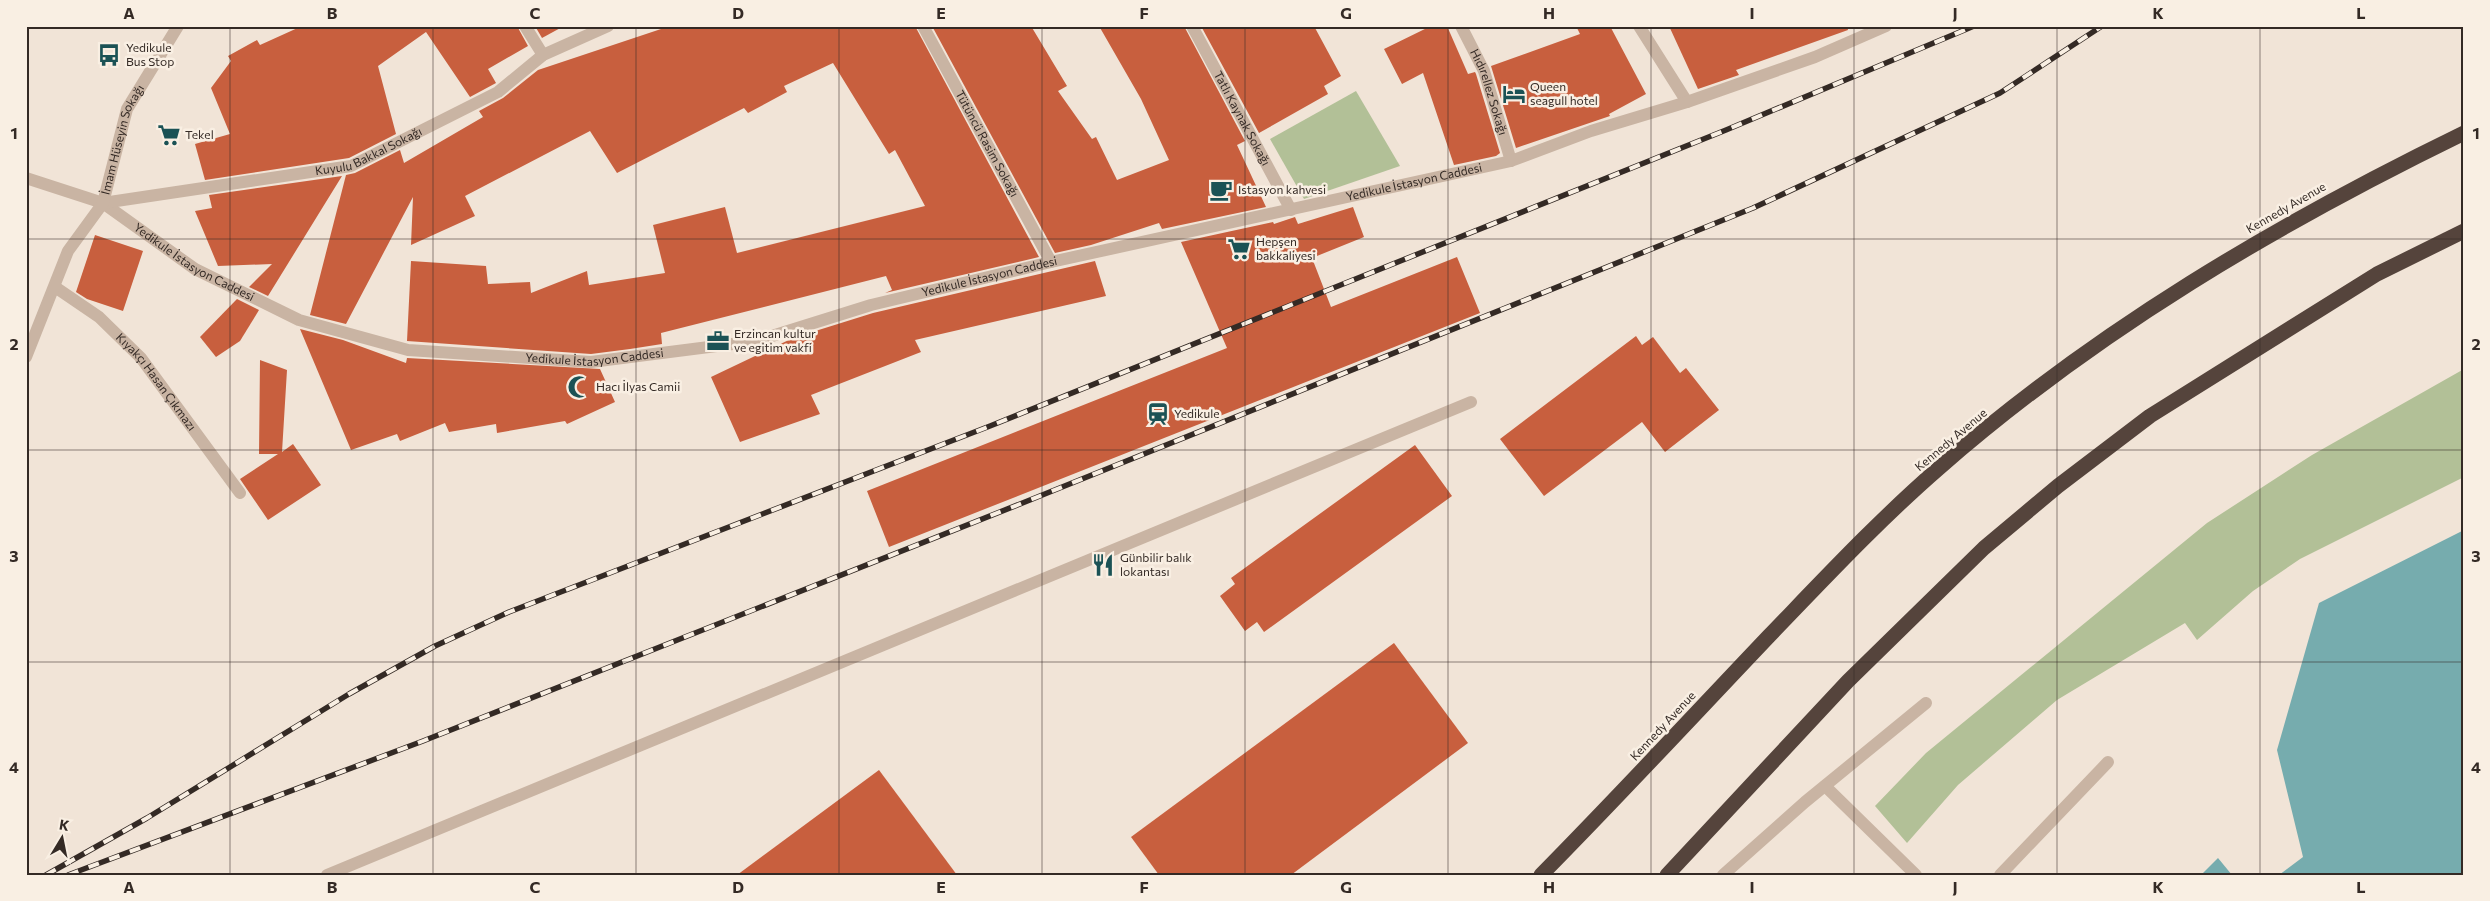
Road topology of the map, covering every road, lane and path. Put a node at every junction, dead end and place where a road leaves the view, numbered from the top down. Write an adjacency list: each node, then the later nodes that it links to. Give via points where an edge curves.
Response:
1 (178, 26): 14 (street, İmam Hüseyin Sokağı, via 127,109)
2 (525, 26): 9 (street)
3 (608, 26): 9 (street, Kuyulu Bakkal Sokağı)
4 (923, 26): 17 (street, Tütüncü Rasim Sokağı)
5 (1192, 26): 15 (street, Tatlı Kaynak Sokağı)
6 (1461, 26): 12 (street, Hıdırellez Sokağı, via 1484,71)
7 (1639, 26): 10 (street)
8 (1886, 26): 10 (street, Yedikule İstasyon Caddesi, via 1815,57)
9 (543, 55): 14 (street, Kuyulu Bakkal Sokağı, via 498,92 351,166)
10 (1687, 102): 12 (street, Yedikule İstasyon Caddesi)
11 (2464, 132): 26 (highway, Kennedy Avenue, via 2367,180 2233,256 2120,328 2020,402 1940,468 1870,533)
12 (1511, 161): 15 (street, Yedikule İstasyon Caddesi)
13 (26, 178): 14 (street)
14 (103, 203): 17 (street, Yedikule İstasyon Caddesi, via 195,269 298,320 408,350 591,362 756,341 870,305); 18 (street, via 68,251)
15 (1291, 210): 17 (street, Yedikule İstasyon Caddesi)
16 (2464, 231): 27 (highway, via 2377,274 2150,416 2058,486 1984,548 1848,681)
17 (1052, 262)
18 (55, 287): 19 (street); 21 (street, Kıyakçı Hasan Çıkmazı, via 99,317 141,358)
19 (26, 357)
20 (1472, 402): 25 (street)
21 (240, 492)
22 (1926, 703): 24 (street)
23 (2108, 762): 30 (street)
24 (1825, 786): 28 (street); 29 (street)
25 (327, 875)
26 (1540, 875)
27 (1667, 875)
28 (1722, 875)
29 (1916, 875)
30 (2000, 875)

